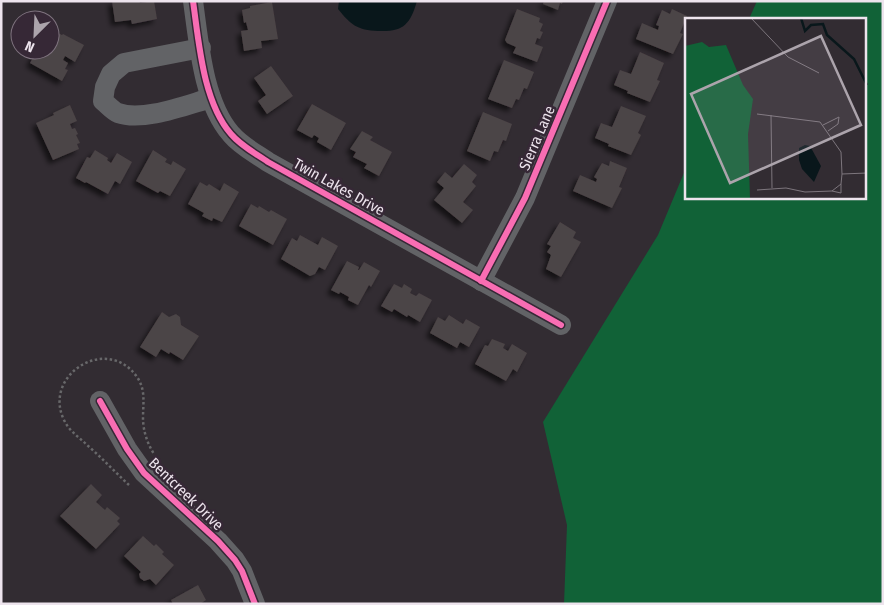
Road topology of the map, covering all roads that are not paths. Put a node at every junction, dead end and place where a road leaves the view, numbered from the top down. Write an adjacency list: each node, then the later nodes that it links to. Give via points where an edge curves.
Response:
1 (193, 1): 3 (street, Twin Lakes Drive)
2 (607, 1): 5 (street, Sierra Lane, via 525,198)
3 (201, 48): 4 (street, Twin Lakes Drive); 4 (street, via 124,63 111,74 103,100 116,112 153,114)
4 (211, 98): 5 (street, Twin Lakes Drive, via 220,121 248,149)
5 (481, 281): 6 (street, Twin Lakes Drive)
6 (561, 325)
7 (100, 401): 8 (street, Bentcreek Drive, via 144,473 235,560)
8 (255, 604)

